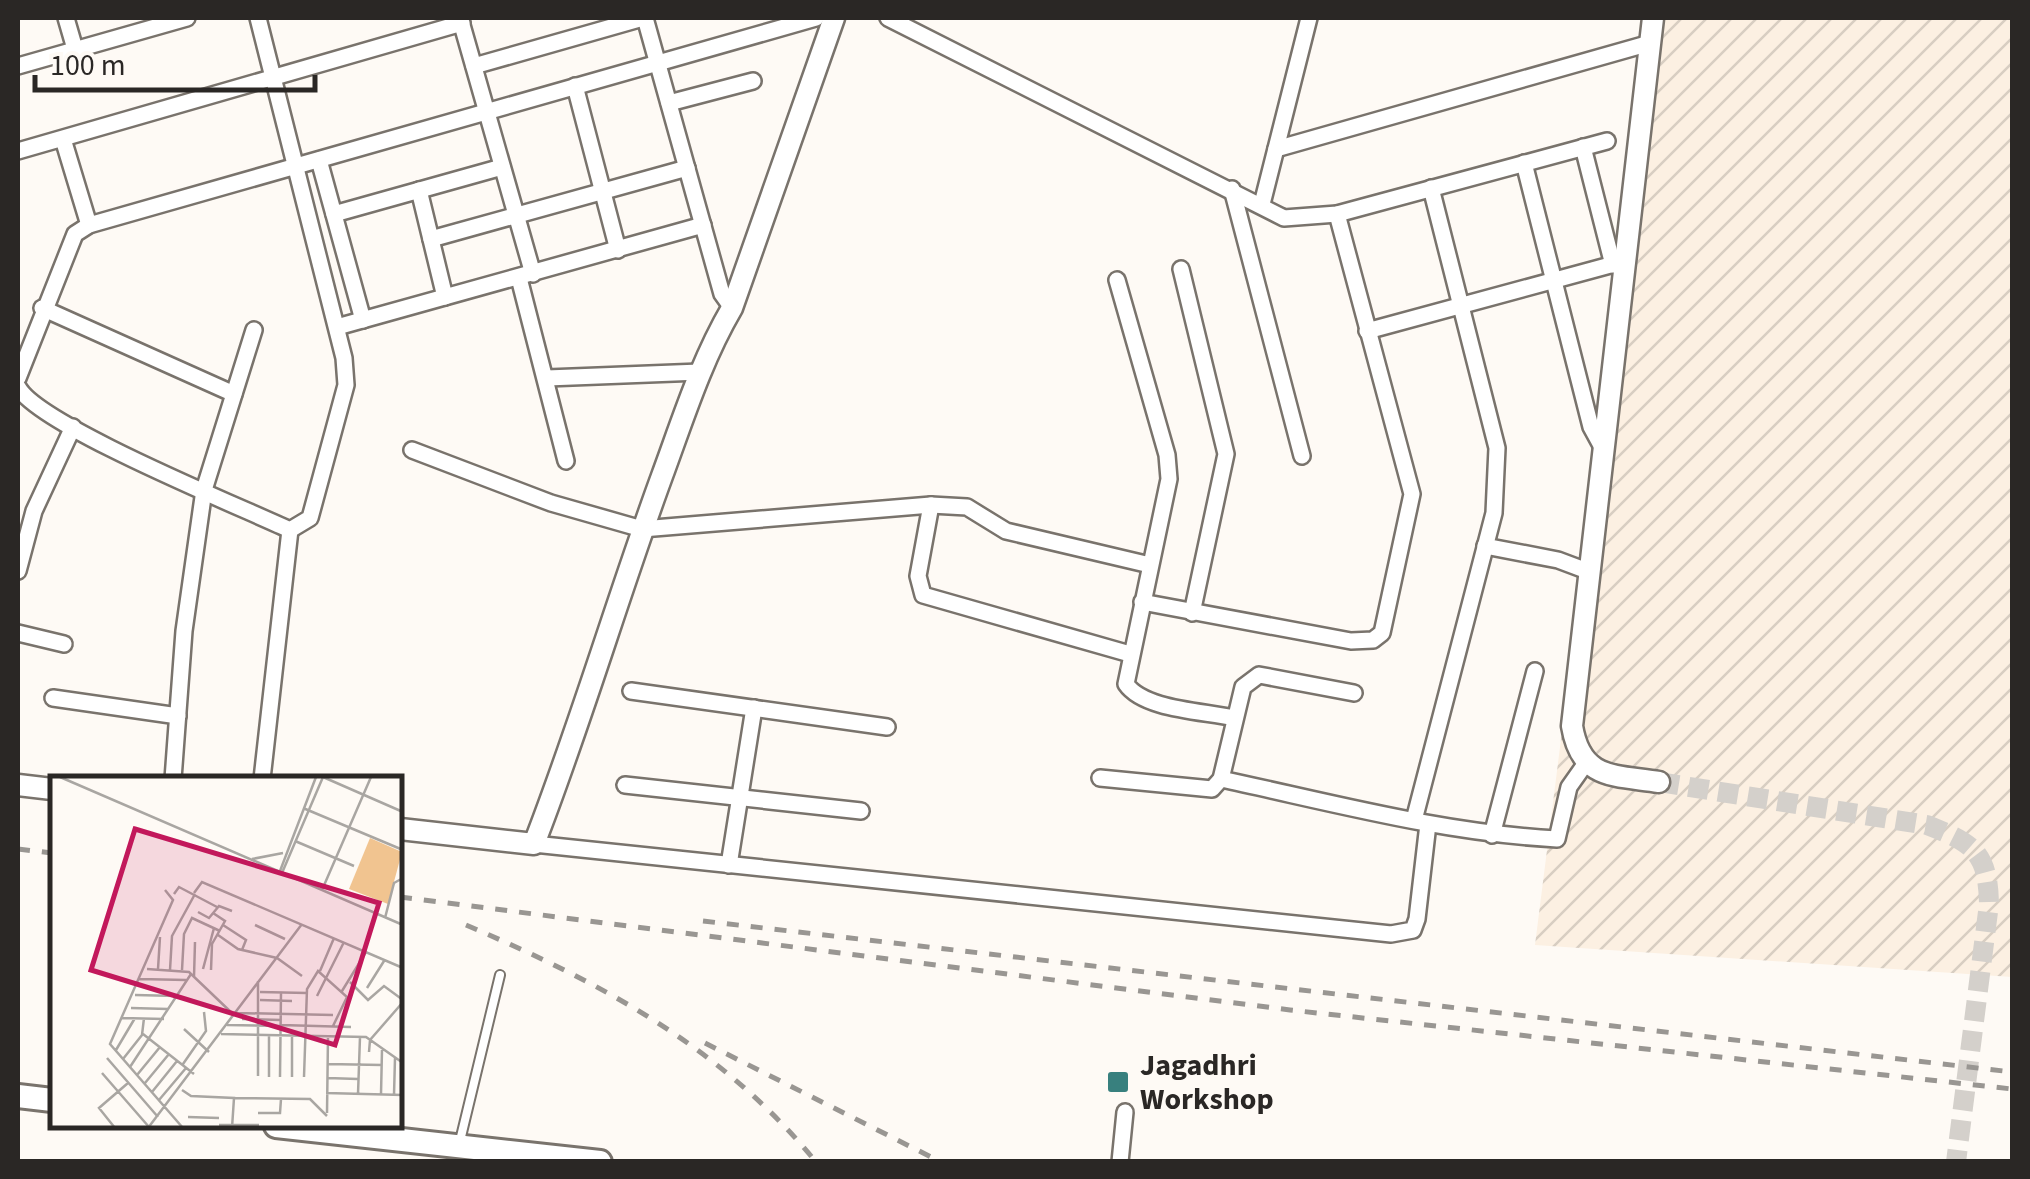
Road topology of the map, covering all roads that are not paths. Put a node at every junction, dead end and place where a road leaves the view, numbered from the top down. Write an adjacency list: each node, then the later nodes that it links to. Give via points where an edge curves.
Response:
1 (66, 18): 12 (street)
2 (187, 18): 12 (street)
3 (258, 18): 16 (street)
4 (644, 18): 13 (street); 15 (street)
5 (816, 18): 13 (street)
6 (834, 18): 51 (street)
7 (888, 18): 32 (street)
8 (1309, 18): 24 (street)
9 (1653, 18): 11 (street)
10 (461, 20): 15 (street); 16 (street)
11 (1650, 44): 24 (street); 43 (street)
12 (75, 49): 14 (street)
13 (657, 63): 18 (street); 19 (street)
14 (18, 66)
15 (474, 66): 20 (street)
16 (274, 79): 21 (street); 28 (street)
17 (754, 81): 19 (street)
18 (576, 86): 20 (street); 34 (street)
19 (668, 103): 30 (street)
20 (487, 112): 26 (street); 29 (street)
21 (63, 139): 25 (street); 39 (street)
22 (1607, 141): 23 (street)
23 (1583, 147): 27 (street); 43 (street)
24 (1276, 149): 35 (street)
25 (18, 151)
26 (319, 160): 28 (street); 36 (street)
27 (1524, 164): 31 (street); 47 (street)
28 (298, 166): 39 (street); 53 (street)
29 (502, 167): 33 (street); 38 (street)
30 (687, 168): 34 (street); 40 (street)
31 (1431, 188): 37 (street); 49 (street)
32 (1232, 189): 35 (street); 64 (street)
33 (419, 190): 36 (street); 41 (street)
34 (604, 192): 38 (street); 42 (street)
35 (1262, 204): 37 (street, via 1284,218)
36 (334, 214): 52 (street)
37 (1337, 214): 55 (street)
38 (516, 216): 41 (street); 45 (street)
39 (89, 225): 50 (street, via 75,234)
40 (703, 225): 42 (street); 51 (street)
41 (431, 238): 48 (street)
42 (618, 250): 45 (street)
43 (1619, 263): 47 (street); 62 (street)
44 (1181, 270): 77 (street, via 1226,454)
45 (526, 276): 48 (street); 58 (street)
46 (1118, 280): 73 (street, via 1166,455 1167,501)
47 (1551, 282): 49 (street); 62 (street, via 1591,427)
48 (445, 297): 52 (street)
49 (1461, 306): 55 (street); 72 (street, via 1497,448)
50 (42, 308): 57 (street); 60 (street)
51 (732, 308): 56 (street)
52 (362, 320): 53 (street)
53 (337, 327): 71 (street, via 346,385 310,518)
54 (254, 330): 60 (street)
55 (1368, 331): 77 (street, via 1412,494 1382,634 1351,641)
56 (700, 372): 58 (street); 70 (street)
57 (18, 378)
58 (547, 378): 65 (street)
59 (18, 387): 61 (street, via 32,404)
60 (234, 394): 66 (street)
61 (73, 427): 66 (street); 69 (street)
62 (1604, 449): 75 (street)
63 (412, 450): 70 (street)
64 (1302, 456)
65 (566, 461)
66 (204, 490): 71 (street); 86 (street)
67 (18, 502): 69 (street)
68 (931, 505): 70 (street); 73 (street, via 967,507 1006,531); 80 (street, via 918,576 924,596)
69 (34, 511): 74 (street)
70 (642, 529): 103 (street, via 586,710)
71 (290, 530): 91 (street)
72 (1485, 546): 75 (street); 100 (street)
73 (1150, 565): 76 (street)
74 (18, 571)
75 (1590, 572): 89 (street, via 1572,726)
76 (1142, 602): 77 (street); 80 (street)
77 (1192, 613)
78 (18, 633): 79 (street)
79 (64, 644)
80 (1130, 654): 87 (street, via 1126,684 1132,694)
81 (1535, 671): 102 (street)
82 (631, 691): 85 (street)
83 (1354, 693): 87 (street, via 1259,675 1243,687)
84 (53, 698): 86 (street)
85 (754, 708): 88 (street); 98 (street)
86 (178, 716): 90 (street)
87 (1234, 718): 93 (street)
88 (887, 727)
89 (1586, 763): 94 (street, via 1606,774); 102 (street, via 1569,788 1556,839)
90 (173, 776)
91 (262, 776)
92 (1100, 778): 93 (street, via 1202,790)
93 (1222, 779): 100 (street)
94 (1659, 782)
95 (18, 785): 97 (street)
96 (626, 785): 98 (street)
97 (50, 789)
98 (739, 797): 99 (street); 104 (street)
99 (861, 811)
100 (1421, 822): 102 (street); 104 (street, via 1416,919 1405,933)
101 (402, 829): 103 (street)
102 (1492, 835)
103 (534, 844): 104 (street)
104 (730, 866)
105 (500, 974): 110 (lane)
106 (18, 1096): 107 (main road)
107 (50, 1100)
108 (1125, 1112): 112 (street)
109 (295, 1129): 110 (main road)
110 (458, 1155): 111 (main road)
111 (600, 1162)
112 (1120, 1162)

